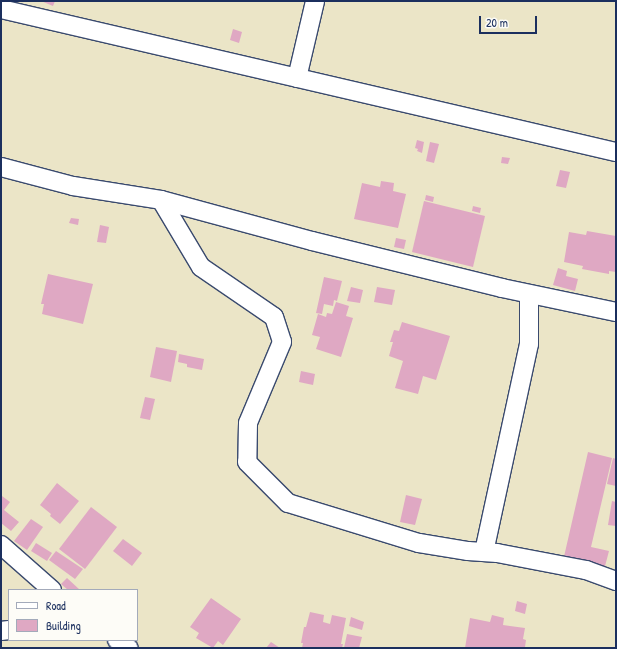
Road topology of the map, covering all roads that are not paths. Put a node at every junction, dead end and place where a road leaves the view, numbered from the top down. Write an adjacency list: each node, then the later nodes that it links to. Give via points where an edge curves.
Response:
1 (315, 1): 3 (street)
2 (1, 9): 3 (street)
3 (297, 78): 4 (street)
4 (616, 152)
5 (1, 167): 6 (street, via 73,186)
6 (161, 200): 7 (street, via 312,241); 10 (street, via 201,267 274,317 278,329 282,342 248,423 248,462 288,503 419,543)
7 (529, 294): 8 (street); 10 (street, via 529,344)
8 (616, 312)
9 (1, 545): 12 (street)
10 (484, 552): 11 (street, via 586,570)
11 (616, 581)
12 (51, 589)
13 (118, 641): 14 (street)
14 (129, 648)

